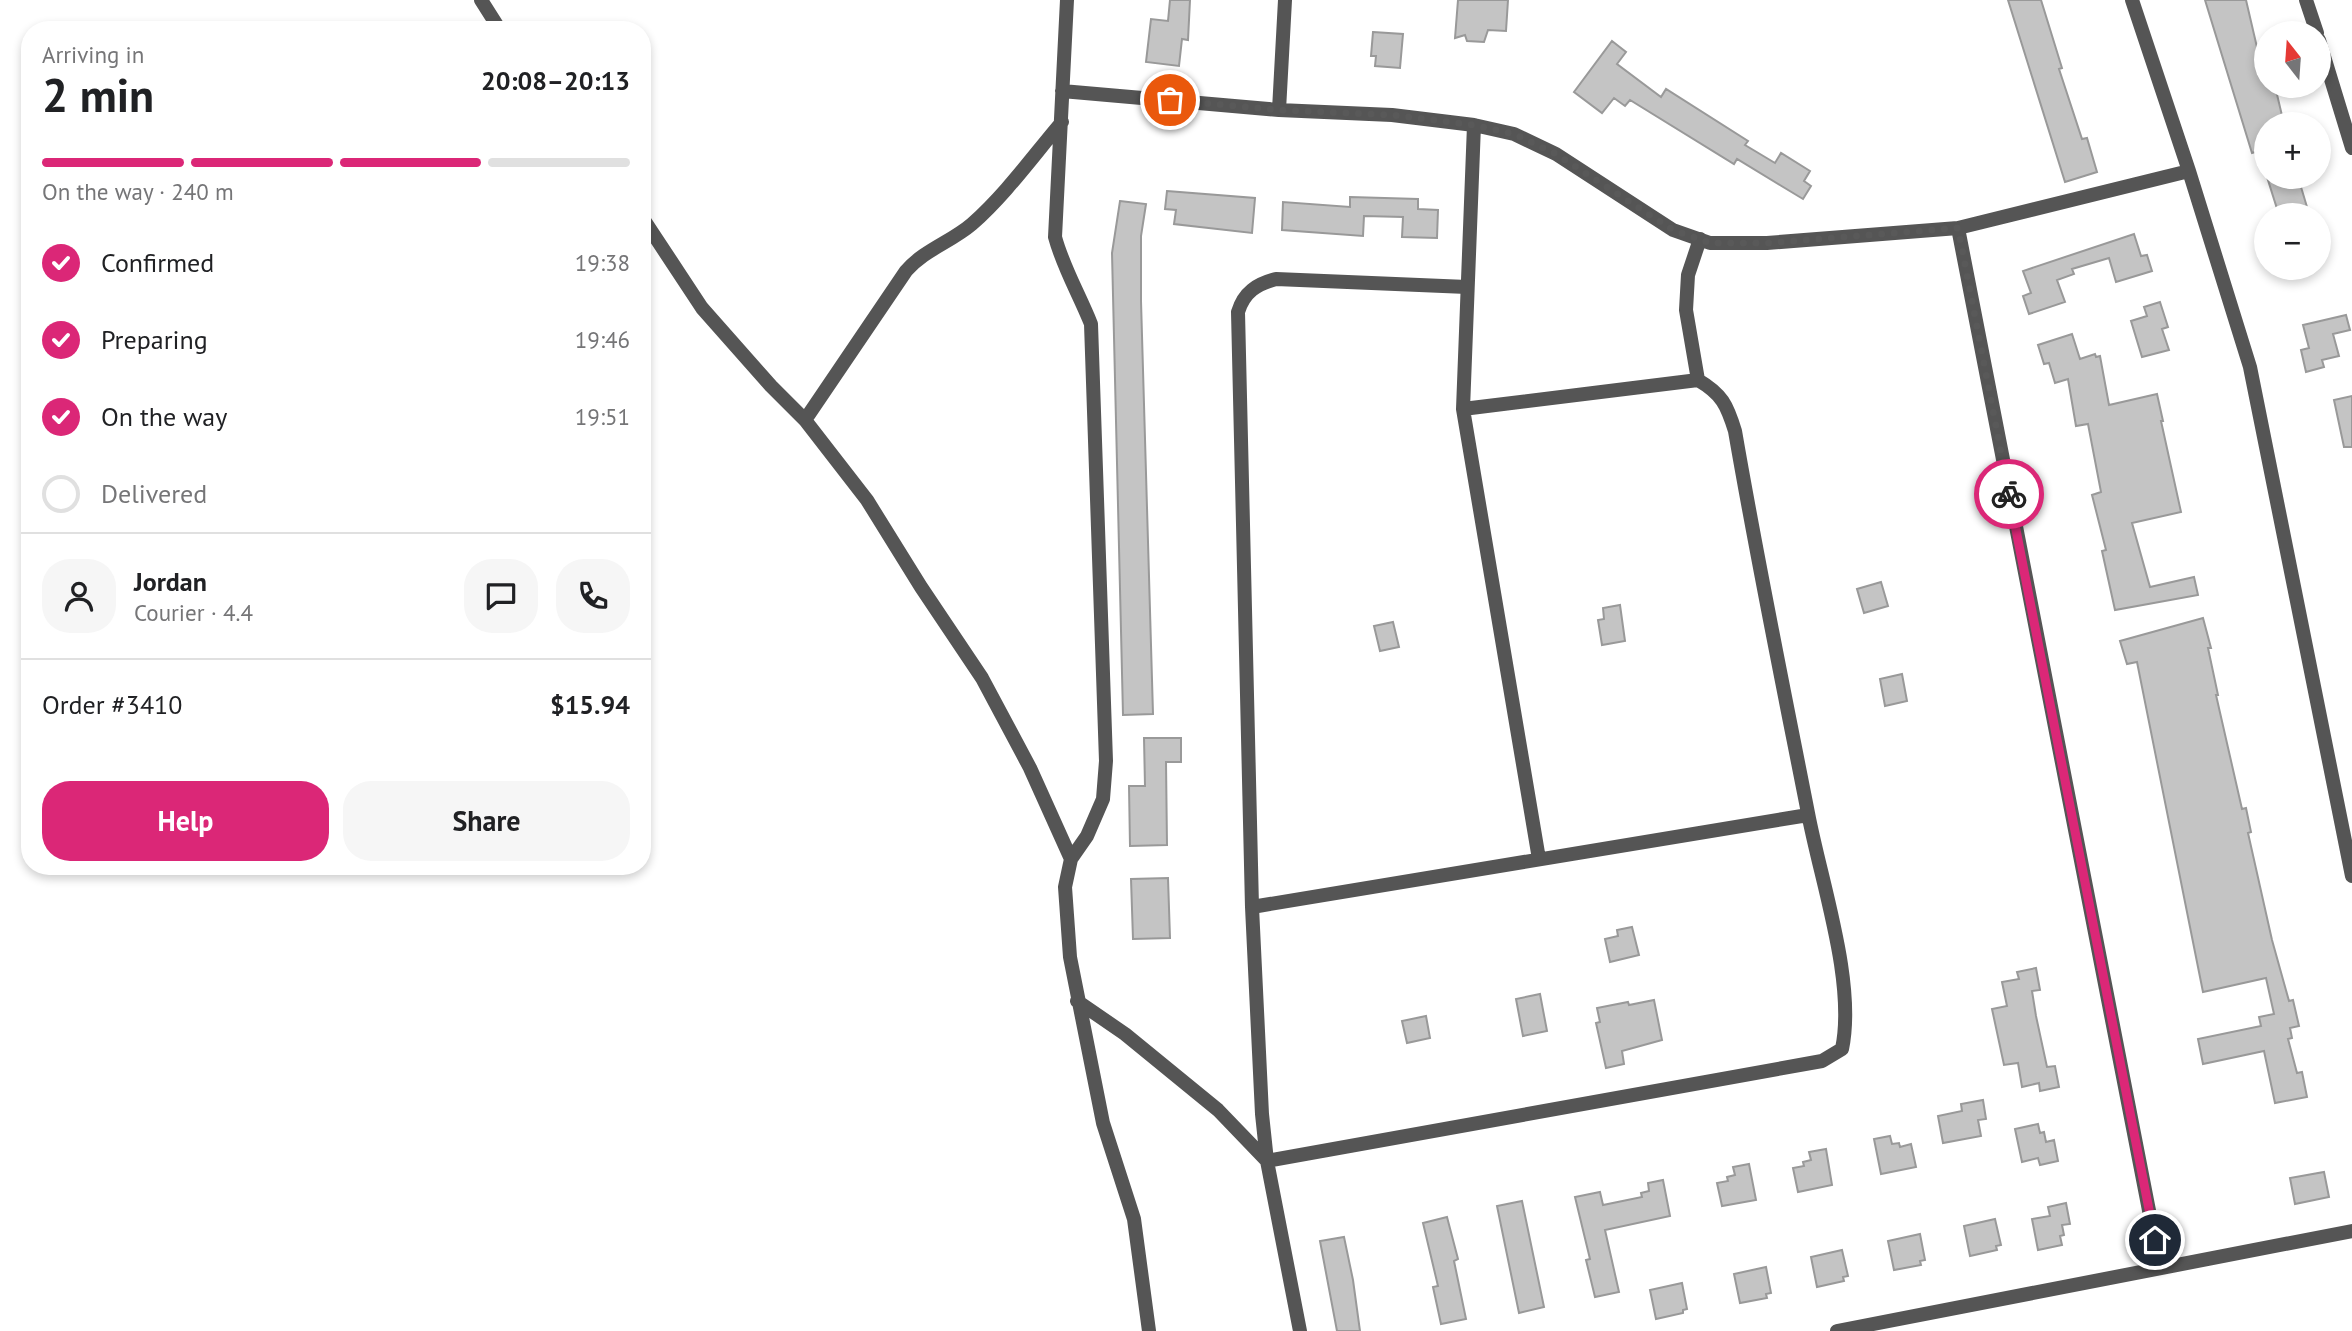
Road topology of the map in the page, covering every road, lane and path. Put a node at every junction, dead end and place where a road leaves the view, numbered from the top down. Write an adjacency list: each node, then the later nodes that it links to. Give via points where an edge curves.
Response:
1 (481, 0): 6 (street)
2 (1067, 0): 9 (street)
3 (1285, 0): 10 (street)
4 (2132, 0): 14 (street)
5 (2306, 0): 7 (street)
6 (494, 21)
7 (2313, 21)
8 (2331, 79): 13 (street)
9 (1062, 91): 10 (street); 11 (street)
10 (1279, 110): 12 (street, via 1392,115)
11 (1062, 122): 21 (street, via 977,219 915,260); 23 (street, via 1055,237 1061,261 1091,324 1094,366 1106,761 1103,799)
12 (1474, 125): 17 (street, via 1514,134 1556,154 1673,230); 18 (street)
13 (2352, 148)
14 (2189, 171): 15 (street); 25 (street, via 2250,367)
15 (1958, 228): 17 (street, via 1767,243); 30 (street)
16 (651, 230): 21 (street, via 702,308)
17 (1700, 239): 19 (street, via 1688,275 1686,310)
18 (1467, 287): 20 (street); 26 (street, via 1276,279 1258,284 1241,303)
19 (1698, 380): 20 (street); 22 (street, via 1714,389 1727,406 1735,431)
20 (1463, 409): 24 (street)
21 (805, 420): 23 (street, via 867,499 982,678)
22 (1808, 814): 24 (street); 28 (street, via 1839,956 1846,1028 1842,1049 1822,1060)
23 (1071, 859): 27 (street, via 1065,887)
24 (1539, 859): 26 (street)
25 (2352, 876)
26 (1252, 907): 28 (street)
27 (1077, 1001): 28 (street, via 1218,1110); 32 (street, via 1103,1123 1134,1219)
28 (1266, 1161): 33 (street)
29 (2352, 1231): 30 (street)
30 (2160, 1267): 31 (street)
31 (1894, 1325): 34 (street)
32 (1149, 1331)
33 (1300, 1331)
34 (1837, 1331)

